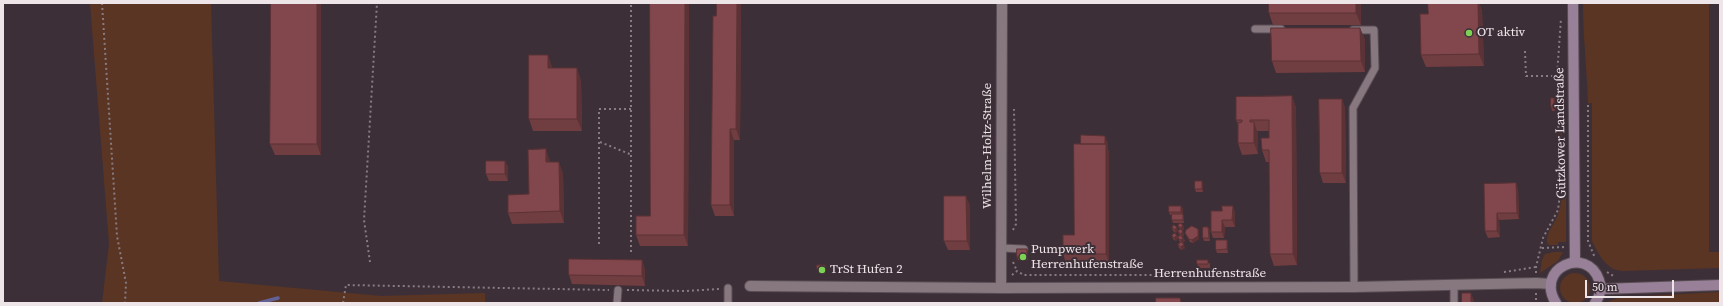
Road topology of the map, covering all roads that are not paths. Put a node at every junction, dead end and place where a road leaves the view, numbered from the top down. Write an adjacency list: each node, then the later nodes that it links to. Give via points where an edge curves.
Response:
1 (1002, 3): 6 (street, Wilhelm-Holtz-Straße)
2 (1573, 3): 8 (main road, Gützkower Landstraße)
3 (1255, 29): 4 (lane)
4 (1286, 29)
5 (1342, 30): 14 (lane, via 1374,30 1375,68 1353,108)
6 (1001, 248): 7 (lane); 10 (street, Wilhelm-Holtz-Straße)
7 (1024, 249)
8 (1575, 262): 9 (main road, via 1559,269); 16 (main road, via 1594,270)
9 (1551, 284): 12 (street, Herrenhufenstraße); 21 (main road, via 1552,297)
10 (1001, 285): 11 (street, Herrenhufenstraße); 14 (street, Herrenhufenstraße)
11 (750, 286)
12 (1454, 286): 14 (street, Herrenhufenstraße); 20 (lane)
13 (1720, 286): 16 (main road)
14 (1354, 287)
15 (728, 288): 19 (lane)
16 (1601, 289): 22 (main road)
17 (618, 290): 18 (lane)
18 (618, 303)
19 (728, 303)
20 (1454, 303)
21 (1556, 303)
22 (1595, 303)

